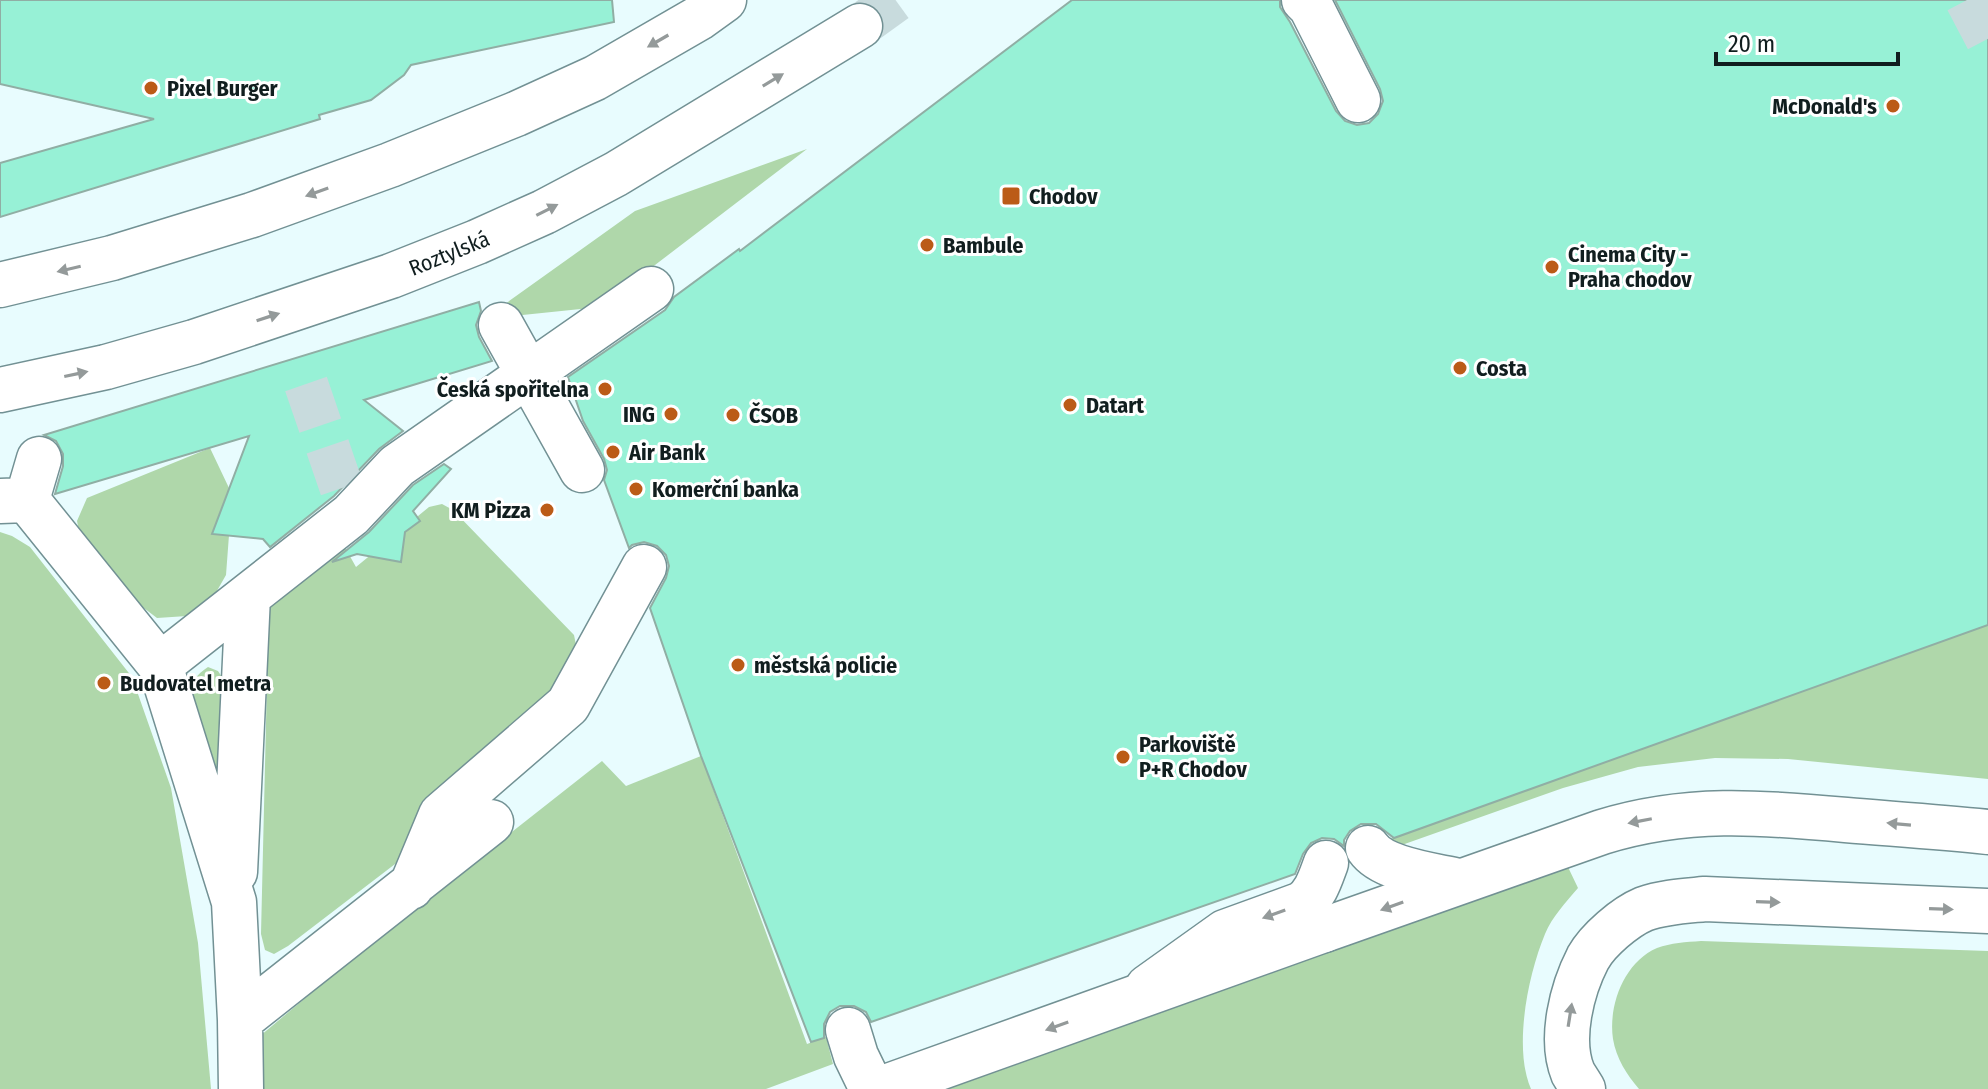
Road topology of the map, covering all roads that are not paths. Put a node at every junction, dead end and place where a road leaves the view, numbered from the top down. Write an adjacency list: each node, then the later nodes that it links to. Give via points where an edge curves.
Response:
1 (724, 0): 5 (main road, one-way to 5, via 595,78 390,165 126,254)
2 (1304, 0): 4 (main road)
3 (860, 26): 9 (main road, Roztylská, one-way to 3, via 194,342 477,242 616,174)
4 (1358, 100)
5 (0, 285)
6 (651, 289): 8 (main road)
7 (501, 325): 8 (main road)
8 (527, 374): 11 (main road); 14 (main road, via 397,466 351,515)
9 (0, 390)
10 (39, 459): 12 (main road)
11 (582, 470)
12 (14, 501): 15 (main road)
13 (644, 567): 21 (main road, via 568,705 441,815)
14 (248, 596): 15 (main road); 22 (main road)
15 (160, 665): 22 (main road)
16 (491, 822): 21 (main road)
17 (1984, 830): 20 (main road, one-way to 20, via 1756,813 1671,816 1628,824)
18 (1368, 848): 20 (main road, via 1388,864)
19 (1326, 863): 24 (main road, one-way to 24, via 1308,900 1225,932)
20 (1459, 881): 24 (main road, one-way to 24)
21 (411, 887): 25 (main road)
22 (234, 902): 25 (main road)
23 (1988, 911): 30 (main road, one-way to 23, via 1568,1045 1576,986 1589,955 1615,927 1642,910 1705,899)
24 (1130, 1000): 29 (main road, one-way to 29)
25 (240, 1020): 27 (main road)
26 (848, 1030): 28 (main road)
27 (241, 1089)
28 (872, 1089)
29 (880, 1089)
30 (1583, 1089)

